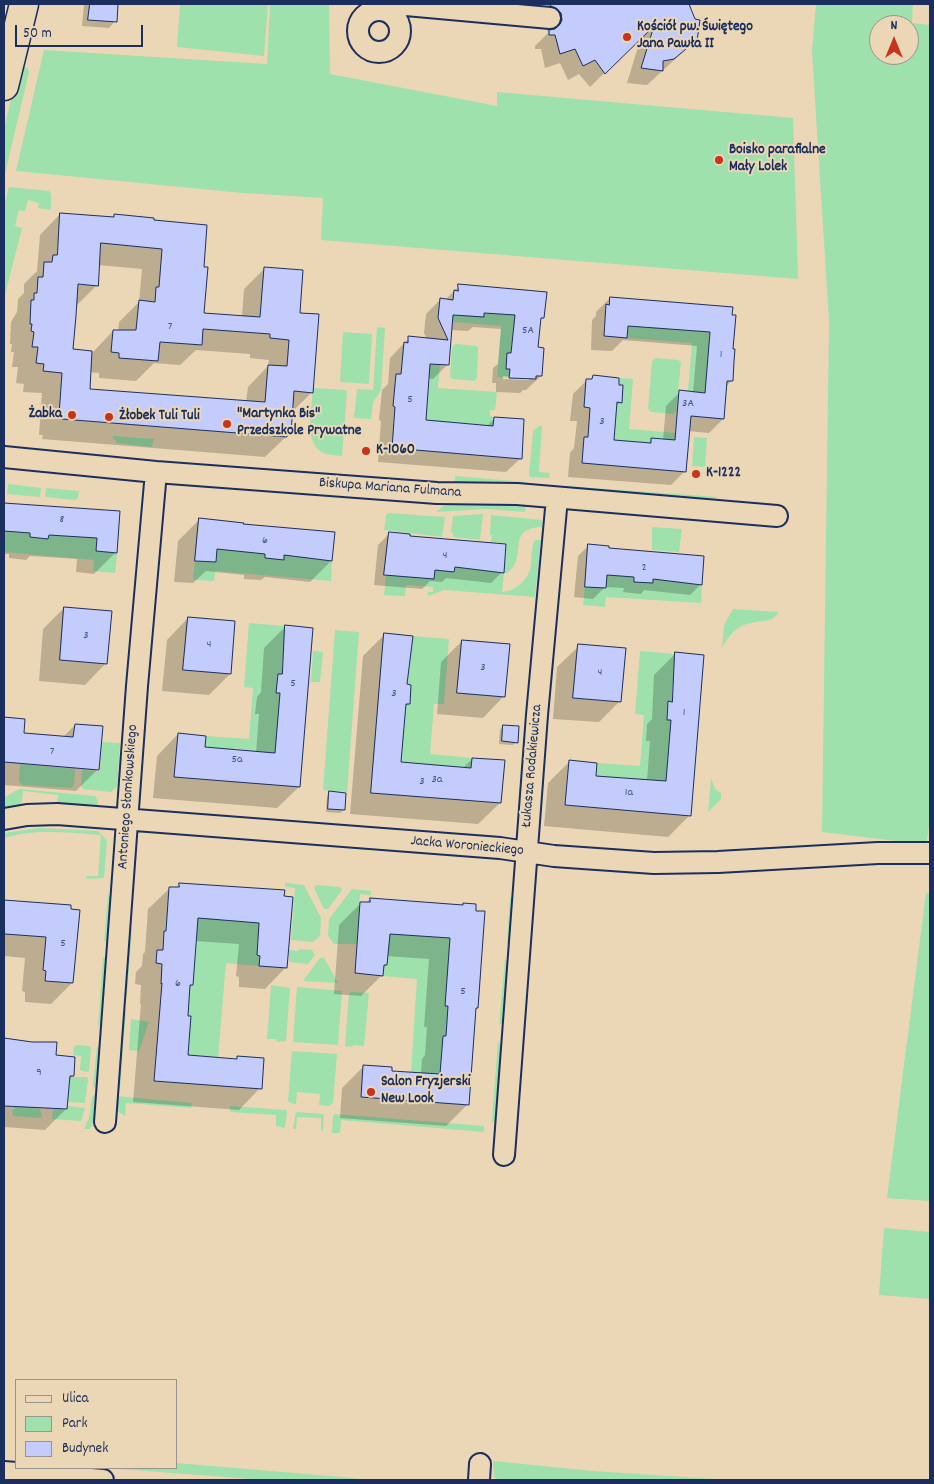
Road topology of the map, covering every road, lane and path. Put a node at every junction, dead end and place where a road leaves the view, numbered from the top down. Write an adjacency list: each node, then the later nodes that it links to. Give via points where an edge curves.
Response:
1 (24, 4): 4 (street)
2 (396, 9): 3 (street)
3 (550, 18)
4 (4, 86)
5 (4, 458): 6 (street, Biskupa Mariana Fulmana)
6 (156, 472): 7 (street, Biskupa Mariana Fulmana, via 437,493); 10 (street, Antoniego Słomkowskiego)
7 (557, 498): 8 (street, Biskupa Mariana Fulmana); 11 (street, Łukasza Rodakiewicza)
8 (777, 516)
9 (4, 819): 10 (street, Jacka Woronieckiego, via 42,814)
10 (127, 819): 11 (street, Jacka Woronieckiego); 13 (street, Antoniego Słomkowskiego)
11 (526, 852): 12 (street, Jacka Woronieckiego, via 654,863); 14 (street, Łukasza Rodakiewicza)
12 (930, 852)
13 (104, 1122)
14 (504, 1155)
15 (4, 1472): 16 (street)
16 (103, 1480)

